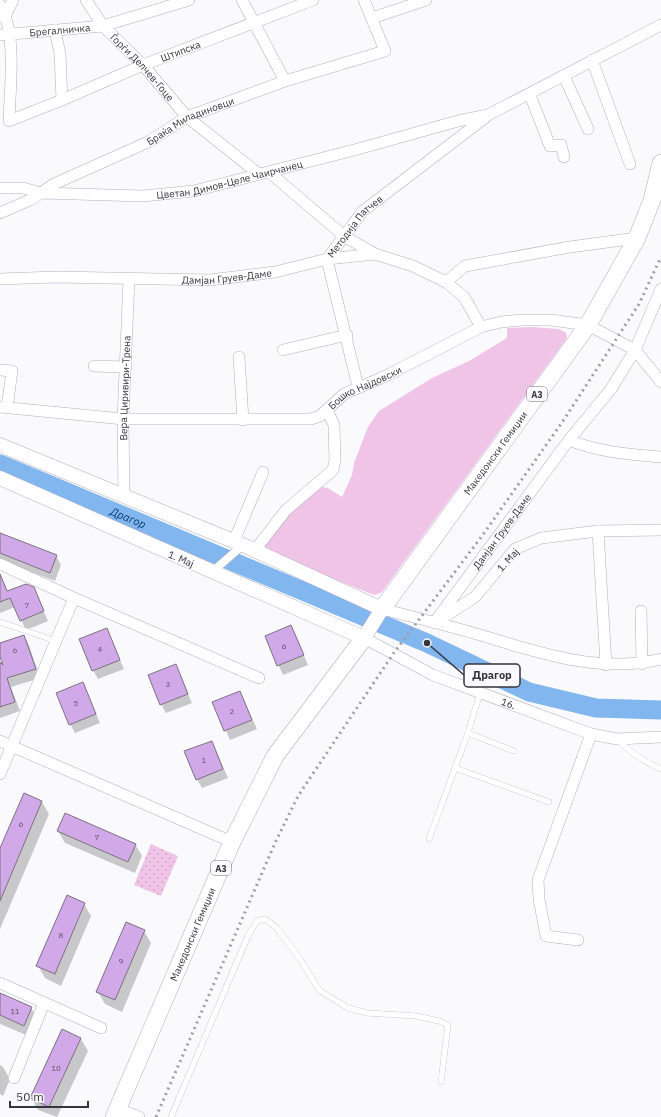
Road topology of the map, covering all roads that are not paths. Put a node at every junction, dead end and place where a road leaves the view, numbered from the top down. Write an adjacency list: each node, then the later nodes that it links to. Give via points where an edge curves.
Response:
1 (13, 0): 8 (street)
2 (86, 0): 12 (street, Ѓорѓи Делчев-Гоце)
3 (189, 0): 12 (street, Брегалничка)
4 (242, 0): 10 (street)
5 (313, 0): 10 (street, Штипска)
6 (364, 0): 9 (street)
7 (426, 0): 9 (street)
8 (2, 13): 14 (street)
9 (372, 18): 18 (street, Браќа Миладиновци, via 385,51)
10 (256, 23): 16 (street, Штипска); 18 (street)
11 (661, 25): 15 (street, Цветан Димов-Целе Чаирчанец)
12 (103, 26): 13 (street, Брегалничка); 16 (street, Ѓорѓи Делчев-Гоце)
13 (55, 30): 14 (street, Брегалничка); 20 (street, via 60,54)
14 (5, 35): 20 (street, Штипска, via 9,121)
15 (592, 60): 17 (street, Цветан Димов-Целе Чаирчанец); 28 (street)
16 (143, 65): 20 (street, Штипска); 22 (street, Ѓорѓи Делчев-Гоце)
17 (564, 76): 19 (street, Цветан Димов-Целе Чаирчанец); 24 (street)
18 (285, 81): 22 (street, Браќа Миладиновци)
19 (530, 95): 21 (street, Цветан Димов-Целе Чаирчанец); 26 (street, via 550,146 562,145)
20 (62, 100)
21 (488, 115): 23 (street, Цветан Димов-Целе Чаирчанец); 25 (street, Методија Патчев)
22 (187, 117): 29 (street, Ѓорѓи Делчев-Гоце); 31 (street, Браќа Миладиновци, via 148,142 54,184)
23 (458, 121): 25 (street); 29 (street, Цветан Димов-Целе Чаирчанец)
24 (588, 129)
25 (466, 132): 33 (street, Методија Патчев, via 363,211)
26 (564, 157)
27 (661, 162): 34 (main road, Македонски Гемиџии / A3, via 652,200)
28 (630, 164)
29 (264, 173): 31 (street, Цветан Димов-Целе Чаирчанец, via 194,191 143,196); 33 (street, Ѓорѓи Делчев-Гоце)
30 (0, 188): 31 (street, via 23,188)
31 (40, 193): 32 (street)
32 (0, 213)
33 (344, 236): 35 (street, Ѓорѓи Делчев-Гоце); 36 (street, Методија Патчев)
34 (637, 238): 39 (street, via 465,266); 41 (main road, Македонски Гемиџии / A3)
35 (375, 254): 36 (street, Дамјан Груев-Даме); 39 (street, Дамјан Груев-Даме, via 413,266)
36 (327, 259): 38 (street, Дамјан Груев-Даме, via 275,272 210,280); 43 (street, Методија Патчев)
37 (0, 279): 38 (street, Дамјан Груев-Даме)
38 (129, 279): 50 (street, Вера Циривири-Трена)
39 (446, 282): 42 (street, Дамјан Груев-Даме, via 464,297)
40 (661, 289): 45 (street, Дамјан Груев-Даме)
41 (588, 325): 42 (street, via 527,320); 45 (street); 70 (main road, Македонски Гемиџии / A3)
42 (481, 327): 53 (street, Бошко Најдовски, via 388,375)
43 (347, 335): 44 (street); 53 (street, Методија Патчев)
44 (283, 350)
45 (635, 350): 47 (street); 58 (street, Дамјан Груев-Даме, via 611,389)
46 (239, 356): 57 (street)
47 (648, 365): 49 (street); 52 (street)
48 (94, 366): 50 (street)
49 (661, 366)
50 (126, 367): 56 (street, Вера Циривири-Трена)
51 (0, 370): 54 (street, via 12,371)
52 (661, 382)
53 (358, 387): 55 (street, Бошко Најдовски, via 344,394)
54 (3, 407): 56 (street, Бошко Најдовски)
55 (327, 410): 57 (street, Бошко Најдовски, via 320,416 303,420); 66 (street, via 334,425 333,470)
56 (123, 419): 57 (street, Бошко Најдовски); 63 (street, Вера Циривири-Трена)
57 (243, 420)
58 (569, 440): 60 (street, via 616,453); 73 (street, Дамјан Груев-Даме)
59 (0, 445): 63 (street)
60 (660, 457)
61 (263, 472): 66 (street)
62 (0, 478): 68 (street, 1. Мај)
63 (124, 496): 66 (street)
64 (661, 530): 65 (street, 1. Мај)
65 (598, 531): 73 (street, 1. Мај, via 541,538 516,549 475,597); 78 (street)
66 (242, 547): 68 (street); 70 (street)
67 (0, 564): 69 (street)
68 (214, 570): 74 (street, 1. Мај)
69 (74, 598): 75 (street); 79 (street)
70 (382, 609): 73 (street); 74 (street, A3)
71 (641, 611): 77 (street)
72 (0, 622): 75 (lane)
73 (434, 623): 78 (street, via 551,656)
74 (364, 638): 80 (street, 16., via 433,675); 93 (main road, Македонски Гемиџии / A3, via 275,756)
75 (56, 641): 86 (street)
76 (661, 659): 77 (street)
77 (642, 664): 78 (street)
78 (606, 665)
79 (259, 678)
80 (480, 693): 81 (lane); 82 (street, 16.)
81 (468, 733): 87 (lane); 88 (lane)
82 (591, 734): 84 (street, 16.); 94 (street, via 538,880 546,936)
83 (661, 737): 84 (street, 16.)
84 (617, 739): 89 (lane, via 646,763)
85 (0, 741): 86 (street)
86 (12, 746): 90 (street); 93 (street)
87 (514, 751)
88 (455, 768): 91 (lane); 92 (lane)
89 (661, 769)
90 (0, 774)
91 (549, 802)
92 (429, 839)
93 (232, 842): 100 (main road, Македонски Гемиџии / A3)
94 (578, 940)
95 (0, 983): 96 (street)
96 (44, 1003): 97 (street); 98 (street)
97 (100, 1028)
98 (14, 1078)
99 (442, 1082): 102 (lane, via 448,1025 416,1016 367,1013 348,1008 320,992 276,927 265,919 257,921 248,936)
100 (115, 1113): 101 (street)
101 (139, 1117)
102 (171, 1117)

